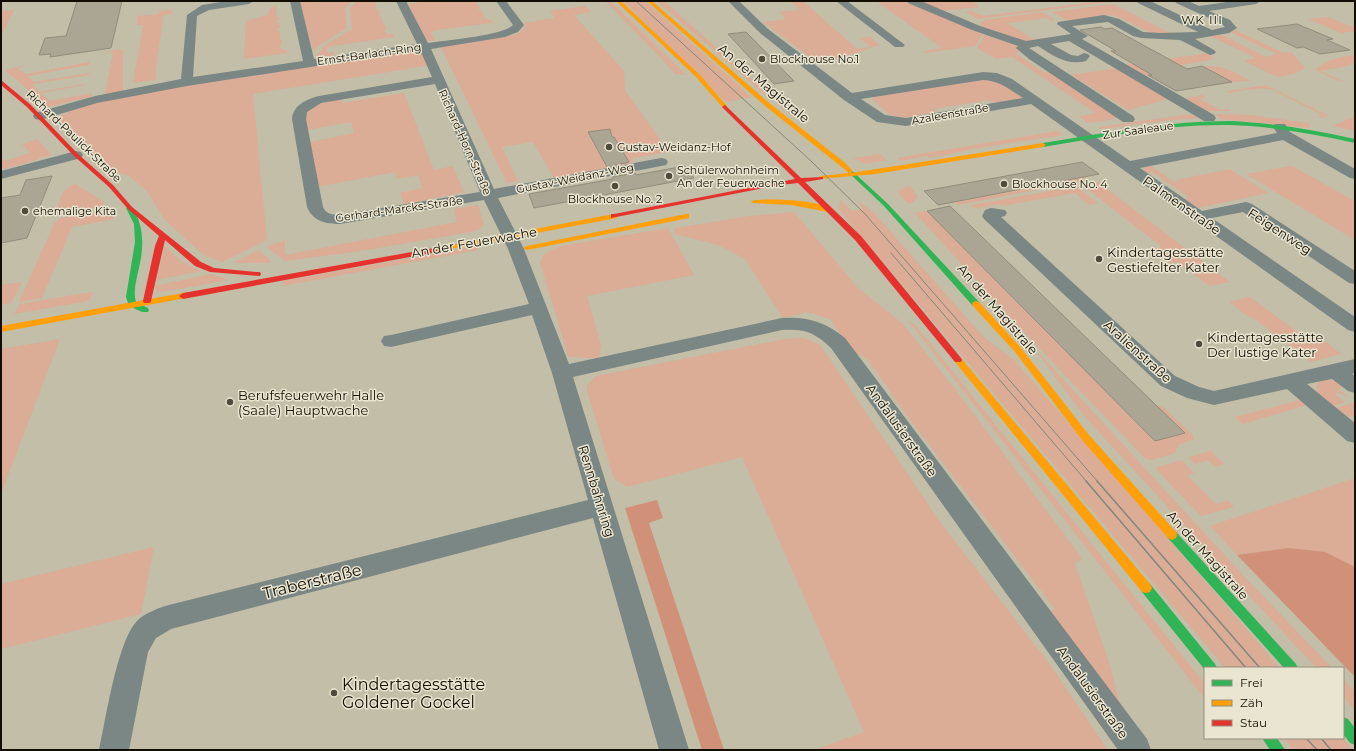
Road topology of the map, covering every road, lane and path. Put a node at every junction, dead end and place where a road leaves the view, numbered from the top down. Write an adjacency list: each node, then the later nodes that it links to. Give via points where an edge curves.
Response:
1 (249, 1): 26 (street, via 206,7 192,15)
2 (295, 1): 23 (street)
3 (401, 1): 20 (street, Richard-Horn-Straße)
4 (501, 1): 20 (street, Ernst-Barlach-Ring, via 519,25 514,30 501,35)
5 (618, 1): 43 (street, via 698,76 722,104)
6 (649, 1): 40 (street, An der Magistrale, via 763,102)
7 (733, 1): 27 (street, Azaleenstraße, via 764,31)
8 (841, 1): 18 (street)
9 (912, 1): 19 (street)
10 (1142, 1): 14 (street)
11 (1180, 1): 13 (street)
12 (1256, 1): 13 (street)
13 (1198, 9): 14 (street, via 1226,22 1232,28)
14 (1209, 33): 15 (street)
15 (1182, 36): 16 (street, via 1142,35 1108,18 1062,24 1082,36); 21 (street)
16 (1070, 37): 17 (street); 22 (street)
17 (1040, 42): 19 (street); 22 (street, via 1073,60)
18 (899, 45)
19 (1025, 45): 30 (street, via 1022,48 1032,57)
20 (424, 46): 23 (street, Ernst-Barlach-Ring); 24 (street, Richard-Horn-Straße)
21 (1210, 52)
22 (1099, 54): 31 (street)
23 (309, 63): 26 (street, Ernst-Barlach-Ring)
24 (438, 80): 48 (street, Richard-Horn-Straße); 48 (street, Gerhard-Marcks-Straße, via 326,99 309,104 302,110 298,115 316,210 324,218 344,219)
25 (1, 82): 29 (street, Richard-Paulick-Straße)
26 (186, 82): 29 (street, Ernst-Barlach-Ring, via 95,100)
27 (848, 96): 28 (street, via 983,76 997,77 1008,82); 28 (street, Azaleenstraße, via 882,119 906,122)
28 (1034, 100): 33 (street)
29 (40, 116): 36 (street, Richard-Paulick-Straße)
30 (1128, 118)
31 (1209, 118)
32 (1283, 131): 33 (street, Zur Saaleaue, via 1214,123 1179,125); 34 (street, Zur Saaleaue, via 1327,134); 38 (street, Zur Saaleaue); 42 (street, Zur Saaleaue)
33 (1088, 138): 35 (street, Zur Saaleaue); 38 (street, Palmenstraße)
34 (1355, 141)
35 (997, 153): 39 (street, Zur Saaleaue); 40 (street, Zur Saaleaue)
36 (76, 156): 41 (street); 49 (street, Richard-Paulick-Straße)
37 (661, 162): 48 (street, Gustav-Weidanz-Weg)
38 (1127, 166): 53 (street, Palmenstraße)
39 (964, 167)
40 (854, 174): 43 (street, Zur Saaleaue); 44 (street, An der Magistrale)
41 (1, 175)
42 (1355, 175)
43 (800, 180): 47 (street); 55 (street, An der Feuerwache, via 699,198)
44 (870, 184): 45 (street); 77 (street, An der Magistrale, via 1018,350 1086,438)
45 (853, 186)
46 (825, 189): 47 (street)
47 (802, 192): 50 (street); 50 (street, via 751,202 794,202)
48 (489, 195): 55 (street, Richard-Horn-Straße)
49 (130, 208): 54 (street, Richard-Paulick-Straße); 58 (street, Richard-Paulick-Straße, via 137,222 139,236 139,248)
50 (831, 212): 76 (street, via 858,238)
51 (999, 213): 72 (street, Aralienstraße, via 991,213 990,216 1168,381 1194,393 1214,398)
52 (696, 214): 55 (street, An der Feuerwache)
53 (1199, 216): 57 (street, Feigenweg, via 1246,207); 66 (street, Palmenstraße)
54 (163, 236): 56 (street, Richard-Paulick-Straße, via 198,264 213,270); 61 (street)
55 (512, 245): 56 (street, An der Feuerwache); 62 (street, Rennbahnring)
56 (294, 274): 61 (street, An der Feuerwache)
57 (1355, 279)
58 (131, 282): 59 (street); 63 (street, Richard-Paulick-Straße, via 129,297)
59 (123, 290)
60 (112, 299): 64 (street, An der Feuerwache)
61 (148, 301): 63 (street, An der Feuerwache)
62 (539, 308): 68 (street); 71 (street, Rennbahnring)
63 (136, 310): 64 (street, An der Feuerwache); 65 (street, An der Feuerwache)
64 (94, 311): 67 (street, An der Feuerwache)
65 (156, 311)
66 (1355, 326)
67 (1, 329)
68 (391, 341)
69 (1355, 366): 70 (street, Aralienstraße)
70 (1334, 370): 72 (street, Aralienstraße); 73 (street)
71 (562, 373): 75 (street, Rennbahnring); 83 (street, Andalusierstraße, via 782,324 810,324 821,329 838,343)
72 (1290, 381): 74 (street)
73 (1355, 386)
74 (1355, 435)
75 (602, 506): 81 (street, Traberstraße, via 165,618 147,629 135,648); 82 (street, Rennbahnring)
76 (1211, 667)
77 (1291, 667)
78 (1344, 725): 79 (street)
79 (1355, 738)
80 (1269, 739): 84 (street)
81 (114, 750)
82 (674, 750)
83 (1136, 750)
84 (1278, 750)

